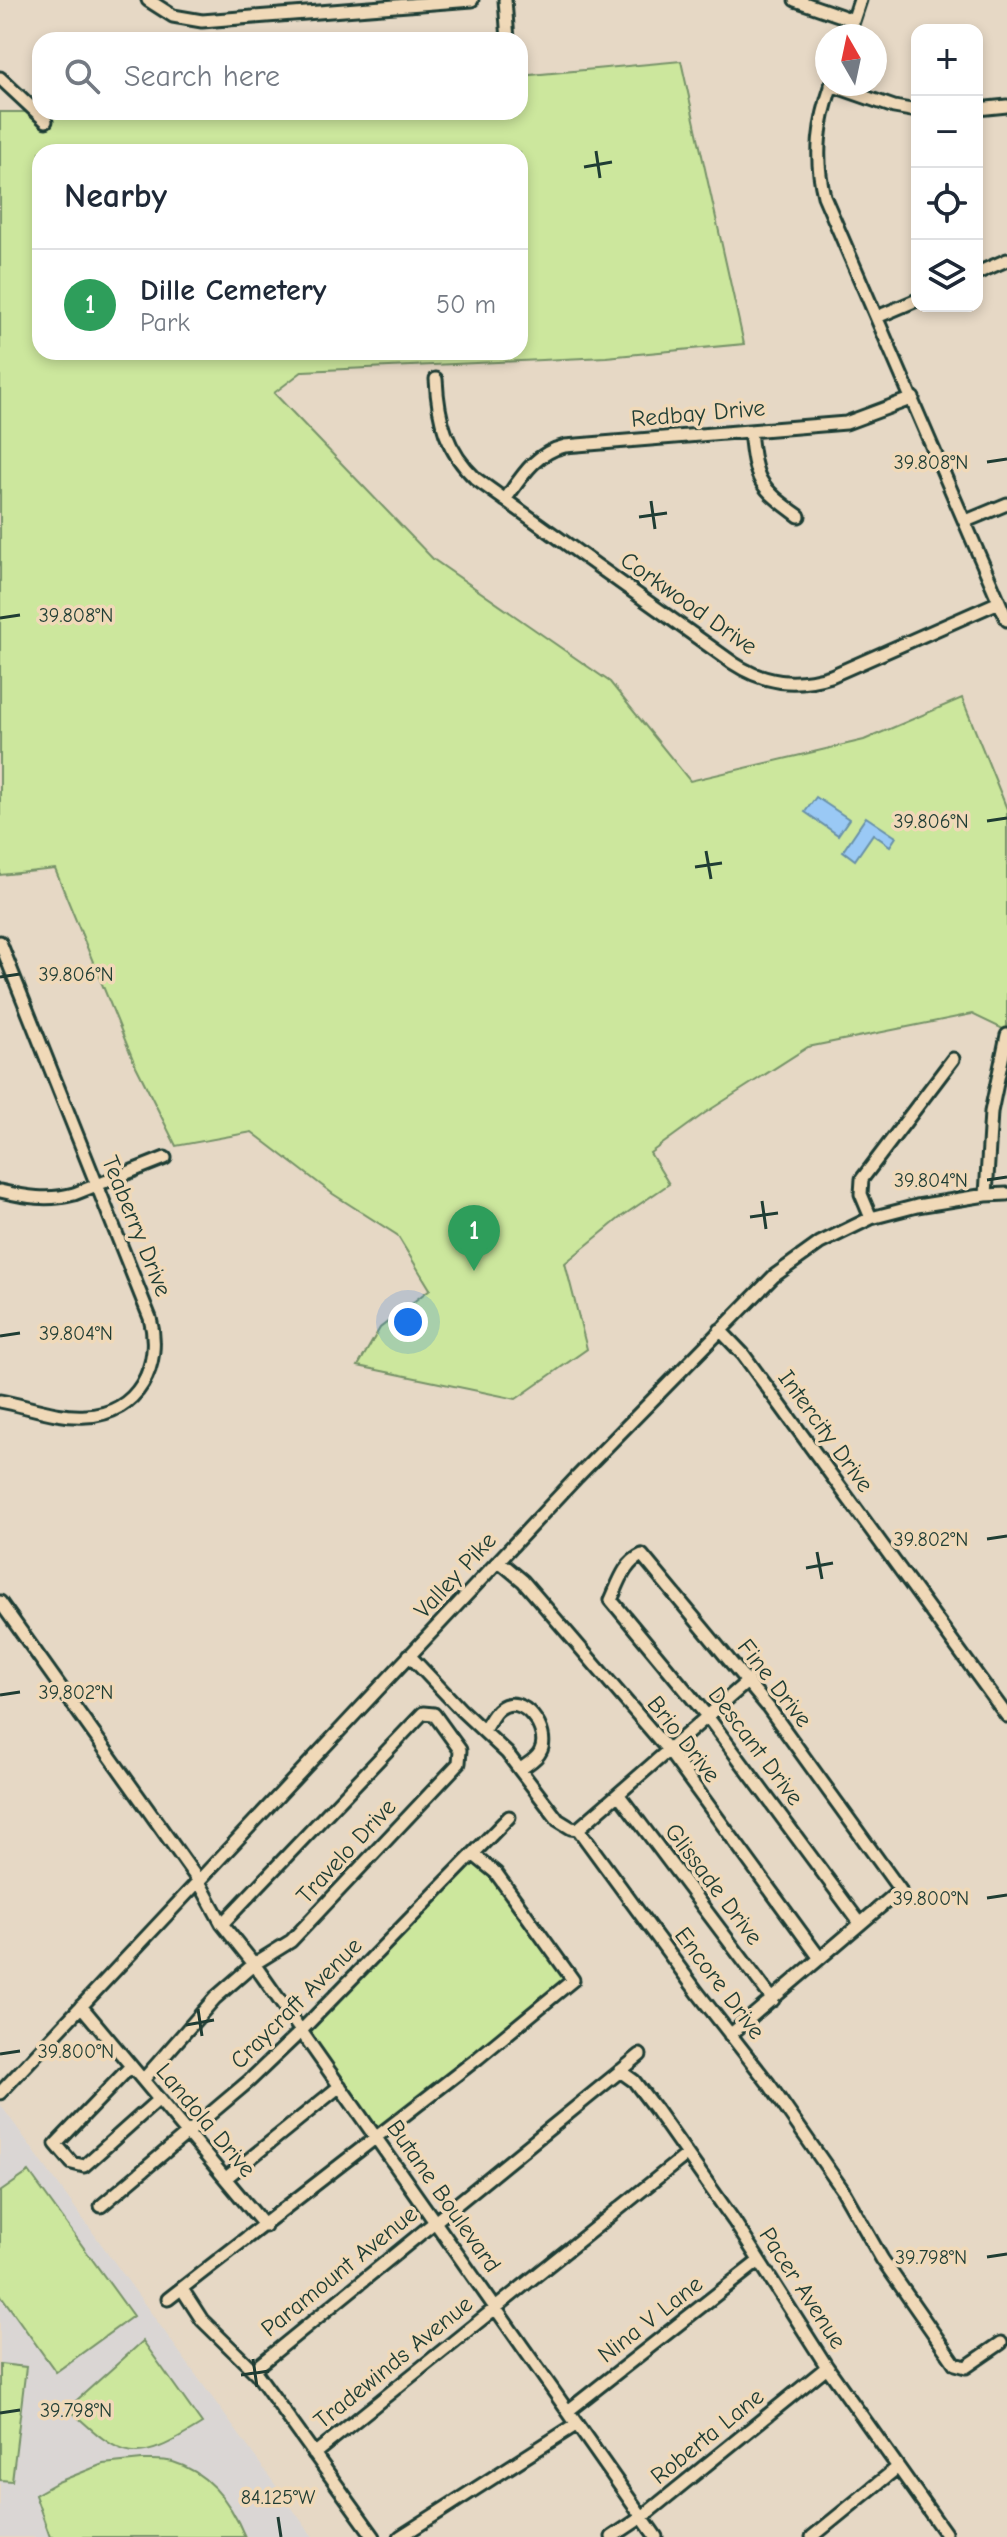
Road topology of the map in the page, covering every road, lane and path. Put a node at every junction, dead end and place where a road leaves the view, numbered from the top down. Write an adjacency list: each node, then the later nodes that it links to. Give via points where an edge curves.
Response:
1 (148, 0): 2 (street, via 173,16 202,21)
2 (472, 0)
3 (505, 0): 8 (street)
4 (795, 0): 6 (street)
5 (860, 0): 6 (street)
6 (853, 20): 7 (street)
7 (852, 24)
8 (507, 32)
9 (0, 78): 13 (street)
10 (828, 96): 19 (street, via 818,141 820,180)
11 (864, 96): 15 (street)
12 (1007, 106): 14 (street)
13 (32, 108)
14 (983, 108)
15 (911, 110)
16 (1007, 260): 17 (street)
17 (983, 270)
18 (911, 303): 19 (street)
19 (877, 317): 21 (street)
20 (436, 379): 23 (street, Corkwood Drive, via 449,446 465,469)
21 (913, 398): 22 (street, Redbay Drive, via 846,423); 26 (street)
22 (750, 431): 23 (street, Redbay Drive, via 554,448 535,460); 25 (street, via 757,475 773,497)
23 (505, 500): 27 (street, Corkwood Drive, via 733,663 772,681 801,683 831,676)
24 (1007, 504): 26 (street)
25 (799, 516)
26 (966, 521): 27 (street)
27 (999, 602): 28 (street)
28 (1007, 620)
29 (0, 945): 33 (street, Teaberry Drive)
30 (1007, 1035): 36 (street, via 991,1112)
31 (953, 1059): 37 (street, via 862,1179 861,1194)
32 (165, 1158): 33 (street)
33 (97, 1186): 34 (street, via 60,1198); 39 (street, Teaberry Drive, via 150,1318 155,1343 150,1371 123,1405 98,1415 68,1416)
34 (0, 1191)
35 (1007, 1194): 36 (street, Valley Pike)
36 (986, 1195): 37 (street, Valley Pike)
37 (871, 1218): 38 (street, Valley Pike, via 793,1261)
38 (720, 1330): 40 (street, Valley Pike); 46 (street, Intercity Drive, via 743,1354)
39 (0, 1401)
40 (499, 1561): 43 (street, Valley Pike); 48 (street, Brio Drive, via 523,1581)
41 (611, 1600): 44 (street, Fine Drive, via 627,1566 642,1555); 45 (street, Descant Drive)
42 (0, 1602): 54 (street, Butane Boulevard)
43 (409, 1655): 47 (street, Encore Drive); 54 (street, Valley Pike)
44 (748, 1681): 45 (street); 55 (street, Fine Drive, via 900,1890)
45 (707, 1716): 48 (street); 55 (street, Descant Drive)
46 (1007, 1716)
47 (484, 1730): 49 (street, Encore Drive); 49 (street, via 508,1705 519,1705 534,1716 542,1747)
48 (668, 1750): 50 (street); 57 (street, Brio Drive)
49 (521, 1769): 52 (street, Encore Drive, via 558,1820)
50 (619, 1795): 52 (street); 59 (street, Glissade Drive)
51 (509, 1817): 53 (street, Craycraft Avenue)
52 (578, 1829): 62 (street, Encore Drive)
53 (474, 1855): 61 (street, Craycraft Avenue); 71 (street, via 496,1873 573,1980)
54 (198, 1880): 56 (street, Butane Boulevard); 60 (street, Valley Pike)
55 (860, 1923): 57 (street)
56 (222, 1924): 58 (street, Butane Boulevard); 58 (street, Travelo Drive, via 423,1713 434,1714 460,1750 459,1763 291,1941)
57 (819, 1957): 59 (street)
58 (254, 1964): 61 (street, Butane Boulevard); 66 (street, Travelo Drive, via 215,1998)
59 (773, 2000): 62 (street)
60 (81, 2006): 64 (street, Landola Drive); 68 (street, Valley Pike)
61 (300, 2030): 67 (street, Butane Boulevard); 70 (street, Craycraft Avenue)
62 (730, 2035): 81 (street, Encore Drive, via 842,2189 882,2259 955,2364 971,2365)
63 (640, 2055): 65 (street, Paramount Avenue)
64 (131, 2066): 66 (street, Landola Drive); 69 (street, via 56,2144 72,2163 84,2166)
65 (620, 2071): 72 (street, Pacer Avenue, via 634,2081); 75 (street, Paramount Avenue)
66 (143, 2080): 69 (street, Landola Drive)
67 (340, 2086): 71 (street, Butane Boulevard); 73 (street)
68 (0, 2093)
69 (159, 2099): 70 (street, Landola Drive)
70 (188, 2133): 73 (street, Landola Drive); 74 (street, Craycraft Avenue)
71 (376, 2136): 75 (street, Butane Boulevard); 76 (street)
72 (687, 2154): 77 (street, Pacer Avenue); 80 (street, Tradewinds Avenue)
73 (226, 2178): 76 (street, Landola Drive)
74 (101, 2206)
75 (435, 2222): 80 (street, Butane Boulevard); 83 (street, Paramount Avenue)
76 (265, 2226): 78 (street)
77 (759, 2261): 82 (street, Pacer Avenue); 84 (street, Nina V Lane)
78 (182, 2289): 79 (street); 83 (street, via 202,2320)
79 (168, 2299)
80 (495, 2308): 84 (street, Butane Boulevard); 86 (street, Tradewinds Avenue)
81 (1001, 2343)
82 (827, 2367): 87 (street, Pacer Avenue); 88 (street, Roberta Lane)
83 (253, 2370): 86 (street)
84 (568, 2411): 85 (street, Butane Boulevard)
85 (577, 2424): 88 (street, Butane Boulevard); 91 (street)
86 (314, 2454): 90 (street)
87 (898, 2467): 89 (street, Pacer Avenue); 94 (street)
88 (642, 2517): 92 (street, Roberta Lane); 93 (street, Butane Boulevard)
89 (945, 2533)
90 (374, 2537)
91 (400, 2537)
92 (612, 2537)
93 (656, 2537)
94 (812, 2537)

